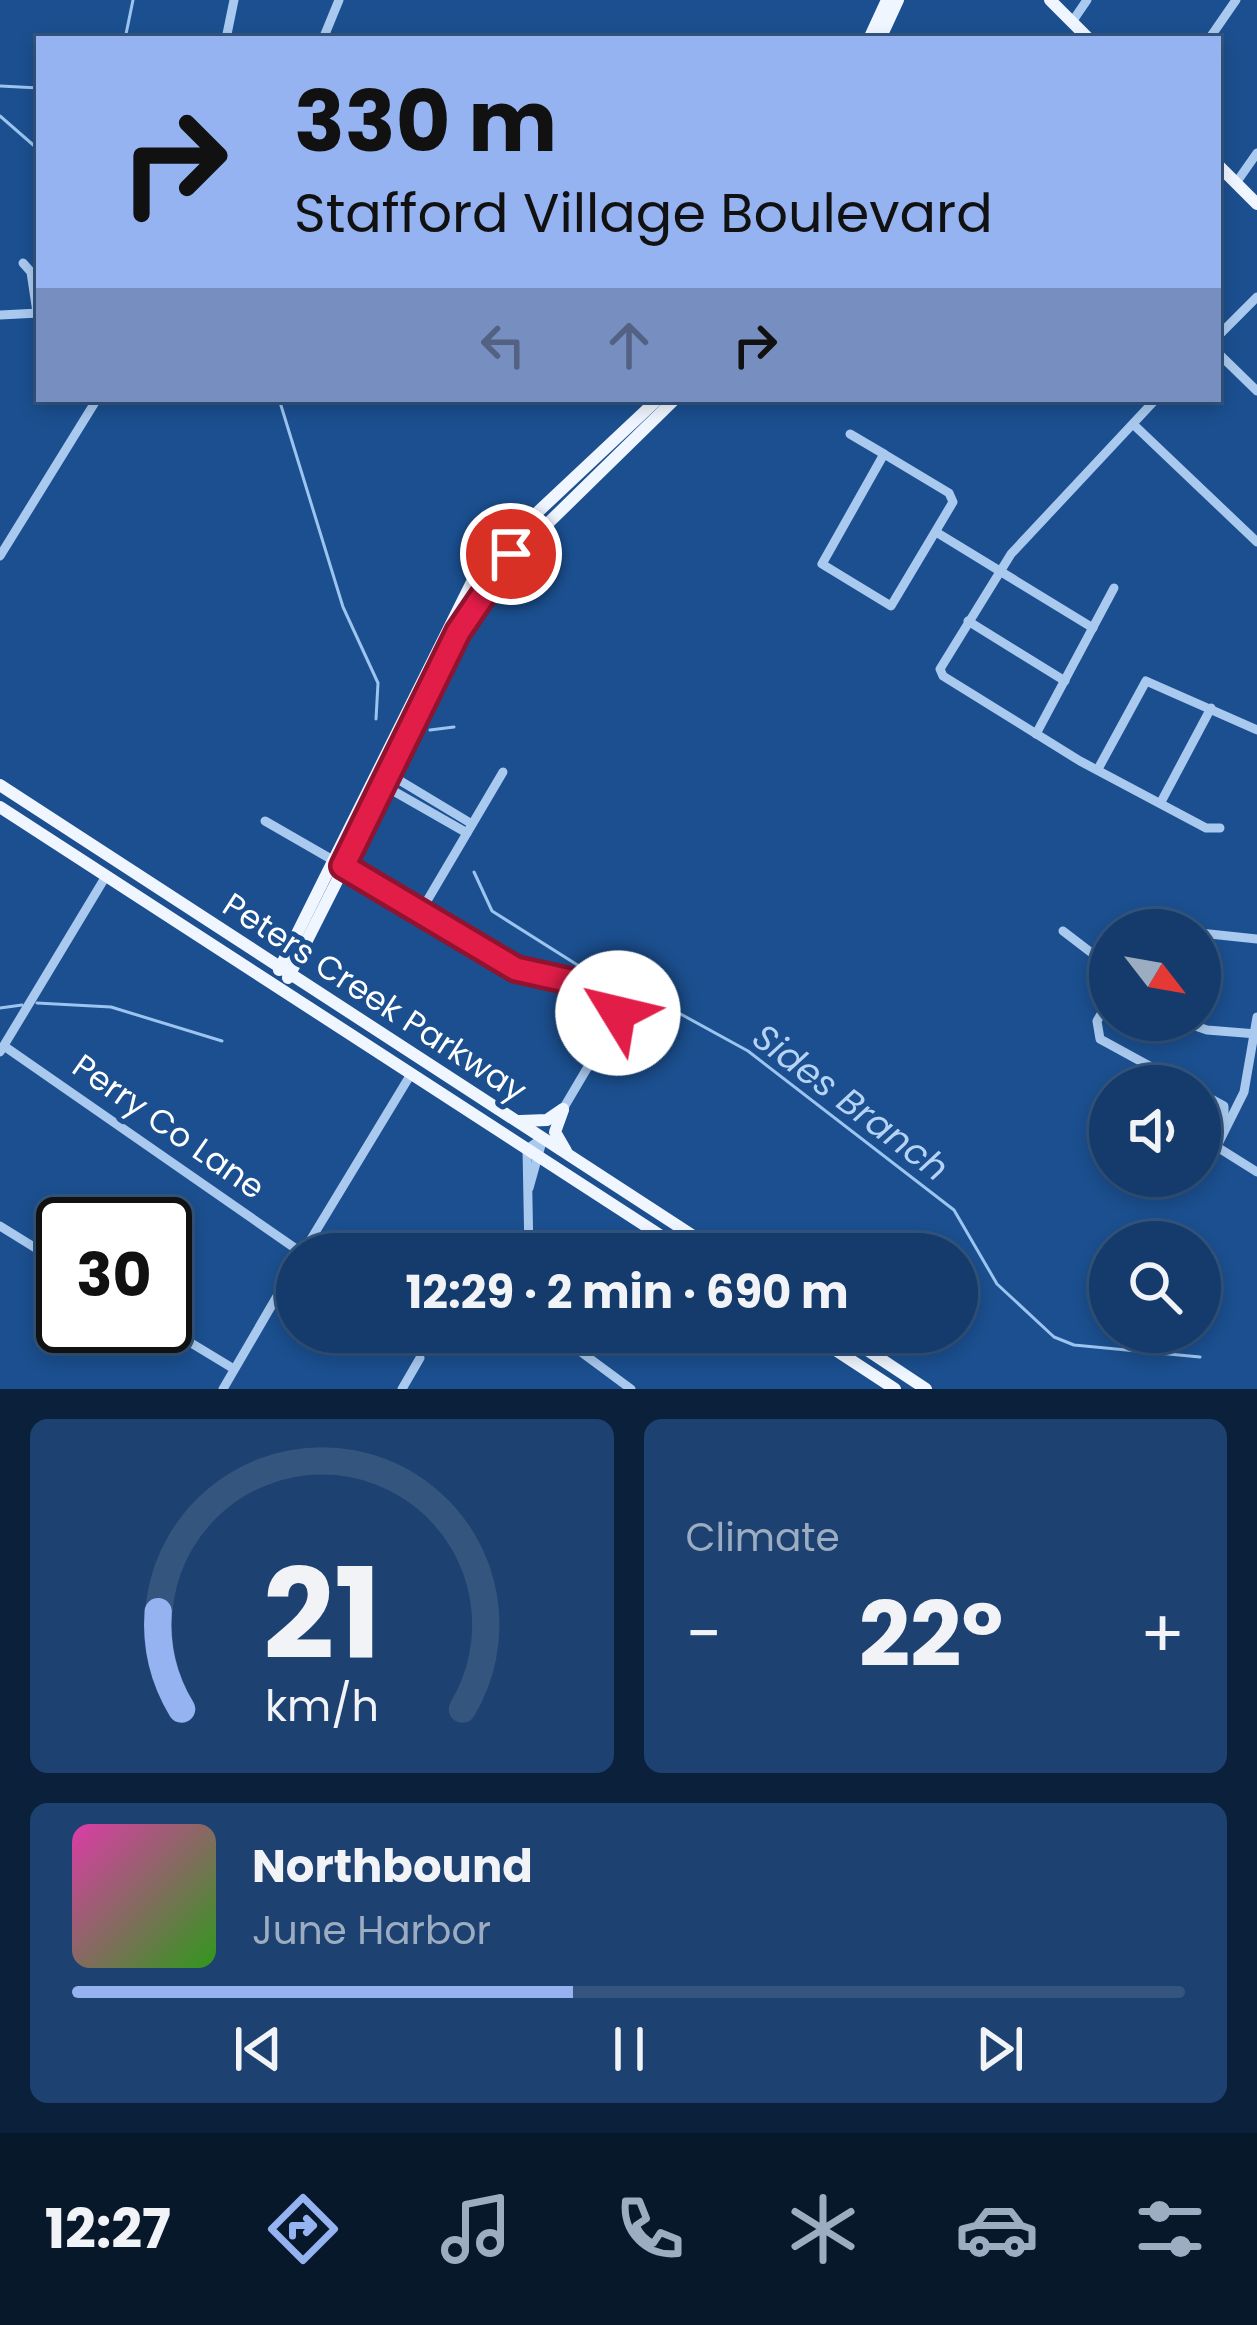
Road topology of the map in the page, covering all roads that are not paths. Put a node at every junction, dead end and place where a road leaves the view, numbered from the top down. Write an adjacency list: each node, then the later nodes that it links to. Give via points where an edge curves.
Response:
1 (234, 0): 9 (street)
2 (339, 0): 10 (street)
3 (886, 0): 11 (main road)
4 (898, 0): 12 (main road)
5 (1050, 0): 8 (main road)
6 (1087, 0): 8 (street)
7 (1236, 0): 14 (street)
8 (1072, 22): 13 (main road)
9 (227, 36)
10 (324, 36)
11 (870, 36)
12 (881, 36)
13 (1086, 36)
14 (1211, 36)
15 (1257, 153): 17 (street)
16 (1221, 168): 17 (main road)
17 (1236, 183): 18 (main road)
18 (1257, 204)
19 (23, 263): 21 (street)
20 (1257, 297): 24 (street)
21 (36, 301)
22 (36, 313): 23 (street)
23 (0, 315)
24 (1221, 333)
25 (1221, 355): 26 (street)
26 (1257, 391)
27 (96, 402): 36 (street)
28 (655, 402): 47 (main road, via 472,582)
29 (672, 402): 47 (main road, via 488,582)
30 (1153, 402): 31 (street)
31 (1133, 424): 35 (street); 37 (street)
32 (850, 434): 33 (street)
33 (884, 454): 34 (street, via 952,498); 34 (street, via 823,568 895,605)
34 (936, 532): 37 (street)
35 (1257, 542)
36 (0, 556)
37 (1001, 570): 39 (street); 40 (street)
38 (1114, 588): 40 (street)
39 (968, 621): 41 (street); 44 (street, via 943,676)
40 (1093, 628): 41 (street)
41 (1065, 681): 44 (street)
42 (1210, 707): 43 (street); 45 (street, via 1146,681); 49 (street)
43 (1257, 730)
44 (1036, 734): 45 (street)
45 (1098, 769): 49 (street)
46 (502, 772): 52 (street)
47 (380, 777): 52 (street); 54 (main road)
48 (0, 785): 61 (main road, Peters Creek Parkway)
49 (1161, 802): 53 (street)
50 (0, 807): 55 (main road, Peters Creek Parkway)
51 (266, 821): 54 (street)
52 (469, 828): 56 (street)
53 (1220, 828)
54 (337, 863): 56 (street); 61 (main road)
55 (106, 876): 62 (main road, Peters Creek Parkway); 67 (street)
56 (421, 911): 71 (street, via 516,969 616,998 615,1021)
57 (1063, 931): 60 (street)
58 (1221, 934): 59 (street)
59 (1257, 939)
60 (1089, 951)
61 (285, 970): 62 (main road); 70 (main road, Peters Creek Parkway)
62 (276, 986): 69 (main road, Peters Creek Parkway)
63 (1257, 1017): 65 (street)
64 (1221, 1031): 65 (street)
65 (1256, 1034): 74 (street, via 1244,1092)
66 (1104, 1041): 68 (street)
67 (2, 1049): 84 (street, Perry Co Lane)
68 (1148, 1065)
69 (411, 1074): 70 (main road, via 426,1070); 76 (main road, Peters Creek Parkway); 80 (street)
70 (487, 1102): 72 (main road, Peters Creek Parkway)
71 (563, 1108): 72 (main road, via 547,1120); 77 (main road, via 555,1132)
72 (514, 1120): 73 (main road, Peters Creek Parkway)
73 (543, 1138): 76 (street); 77 (main road, Peters Creek Parkway)
74 (1221, 1138)
75 (1221, 1151): 78 (street)
76 (534, 1153): 81 (street); 82 (main road, Peters Creek Parkway)
77 (568, 1154): 83 (main road, Peters Creek Parkway)
78 (1257, 1172)
79 (0, 1226): 85 (street)
80 (314, 1233)
81 (529, 1233)
82 (656, 1233)
83 (689, 1233)
84 (276, 1235)
85 (36, 1248)
86 (276, 1298): 92 (street)
87 (192, 1344): 92 (street)
88 (582, 1353): 95 (street)
89 (840, 1353): 96 (main road)
90 (872, 1353): 97 (main road)
91 (420, 1358): 94 (street)
92 (234, 1370): 93 (street)
93 (223, 1389)
94 (402, 1389)
95 (631, 1389)
96 (896, 1389)
97 (926, 1389)

